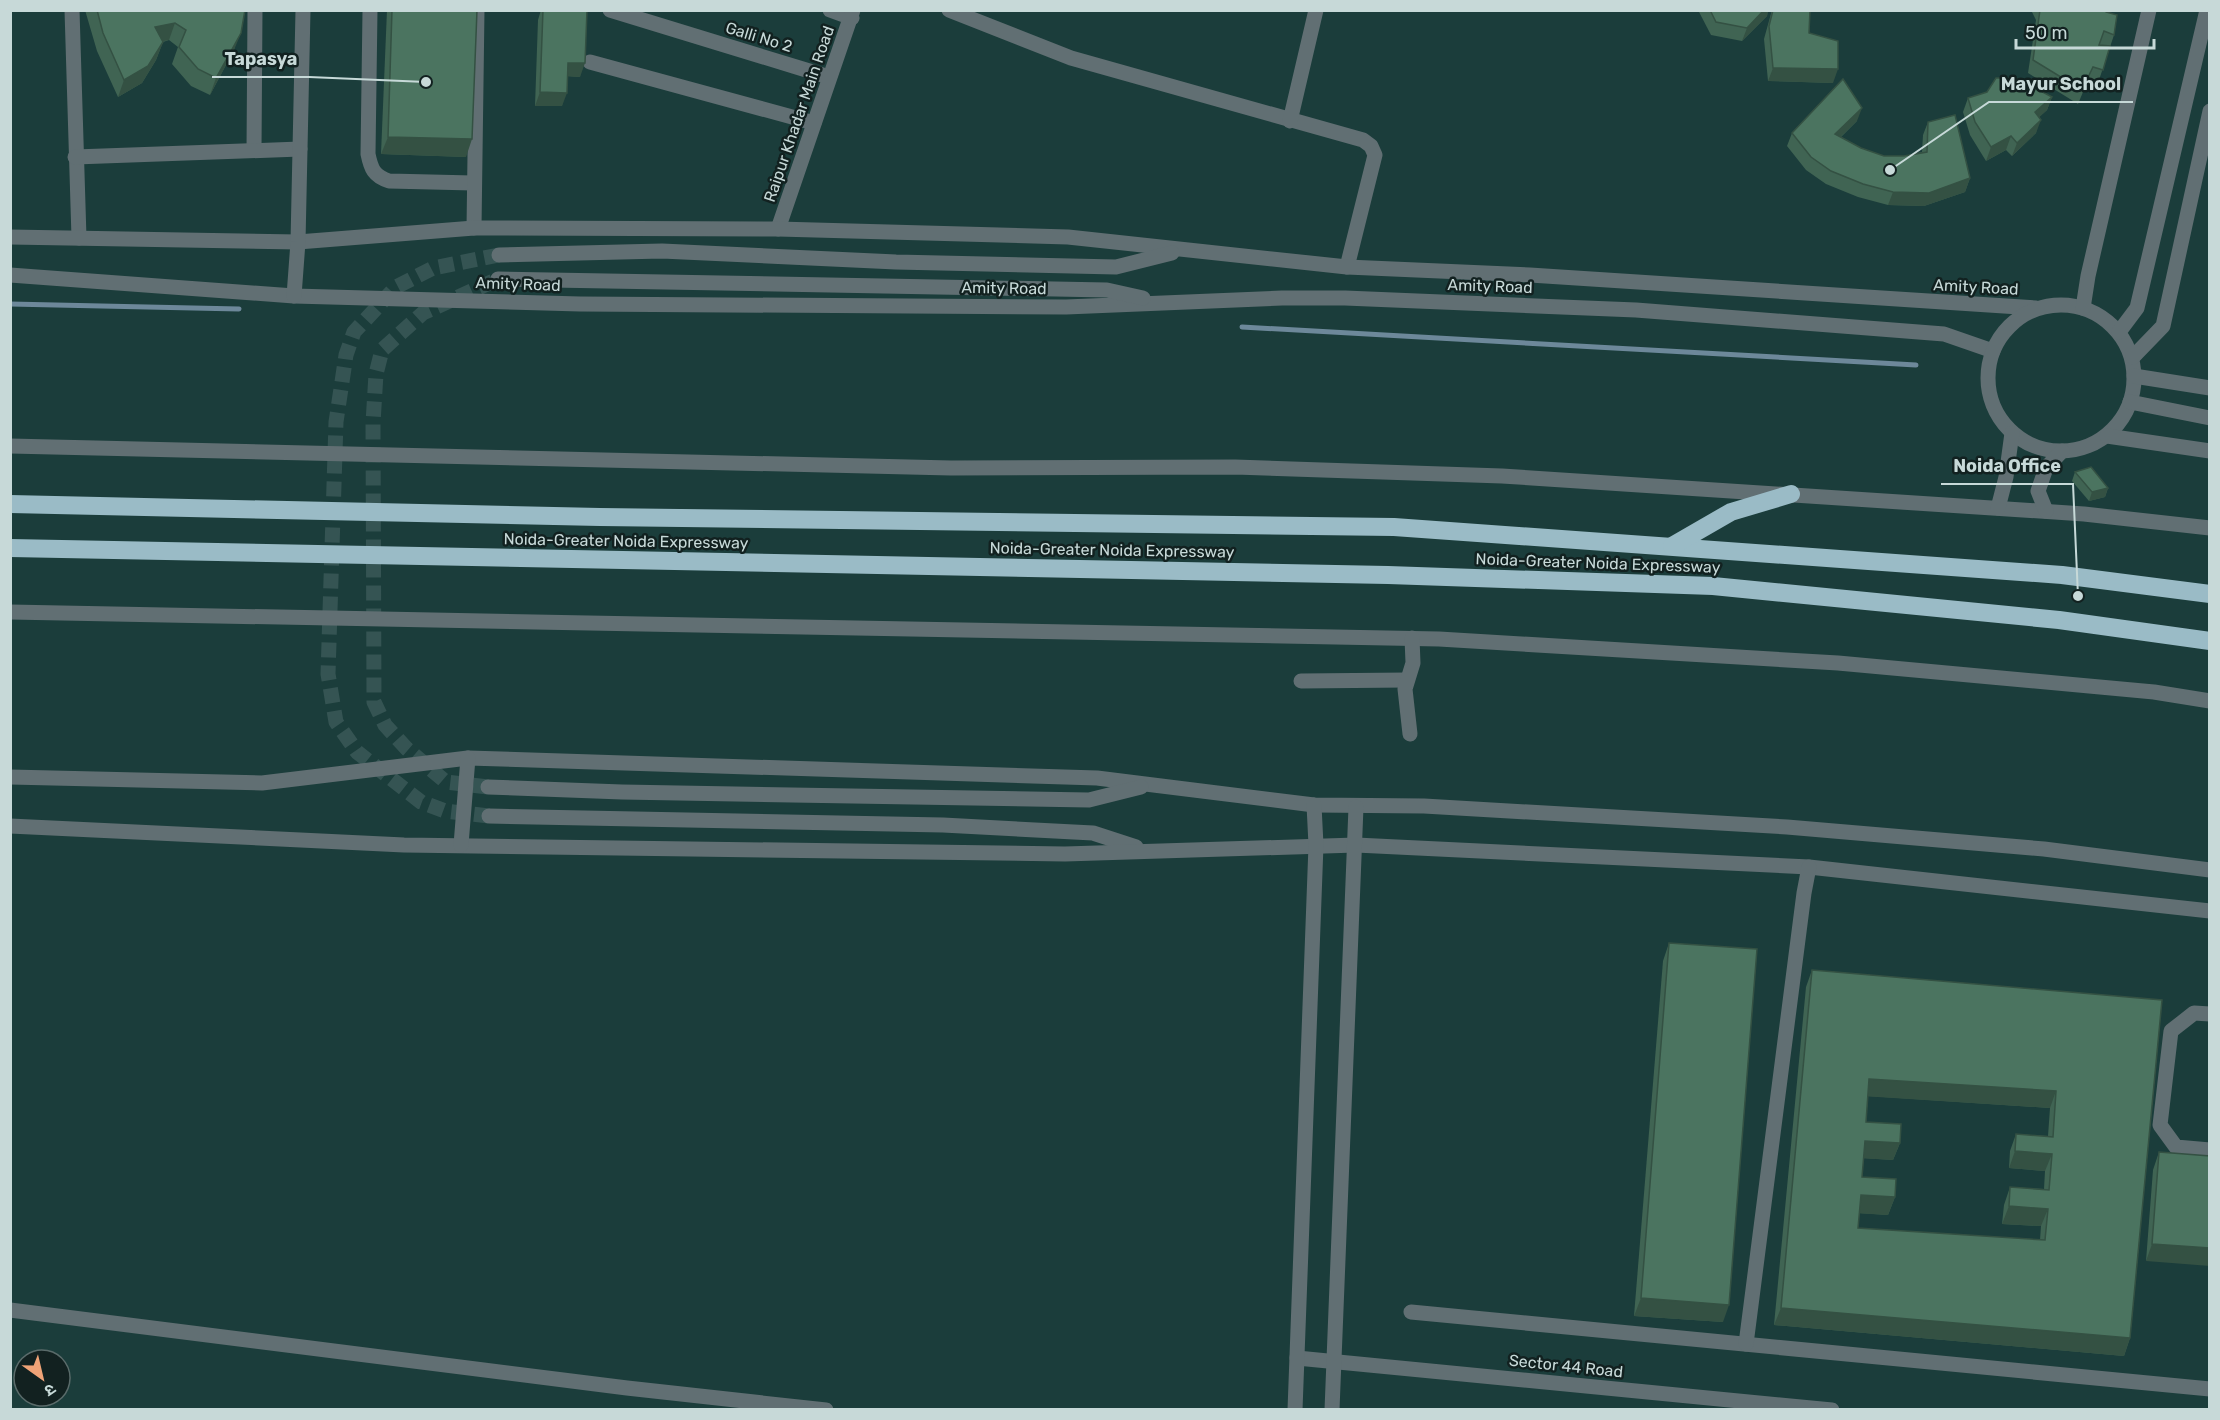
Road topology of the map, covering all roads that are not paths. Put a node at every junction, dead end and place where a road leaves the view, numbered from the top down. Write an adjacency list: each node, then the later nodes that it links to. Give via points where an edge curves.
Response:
1 (72, 10): 20 (street)
2 (255, 10): 19 (street)
3 (303, 10): 18 (street)
4 (370, 10): 21 (street, via 368,154 373,172 389,181)
5 (477, 10): 21 (street)
6 (610, 10): 14 (street, Galli No 2)
7 (830, 10): 12 (street)
8 (949, 10): 16 (street, via 1071,58)
9 (1316, 10): 16 (street)
10 (2149, 10): 35 (street)
11 (2206, 10): 36 (street, via 2137,308)
12 (852, 14): 14 (street, Raipur Khadar Main Road)
13 (590, 62): 17 (street)
14 (829, 78): 17 (street, Raipur Khadar Main Road)
15 (2210, 111): 38 (street, via 2163,326)
16 (1290, 121): 29 (street, via 1363,140 1375,155)
17 (814, 123): 23 (street, Raipur Khadar Main Road)
18 (300, 149): 19 (street); 26 (street)
19 (254, 150): 20 (street)
20 (75, 157): 25 (street)
21 (474, 183): 22 (street)
22 (474, 228): 23 (street, Amity Road); 26 (street, Amity Road)
23 (778, 230): 27 (street, Amity Road, via 1068,237)
24 (10, 237): 25 (street, Amity Road)
25 (79, 238): 26 (street, Amity Road)
26 (297, 242): 32 (street)
27 (1183, 250): 28 (street, via 1116,267 662,251); 29 (street, Amity Road)
28 (500, 255)
29 (1347, 267): 34 (street, Amity Road, via 1530,274)
30 (10, 275): 32 (street, Amity Road)
31 (498, 279): 33 (street, via 1107,290)
32 (294, 296): 33 (street, Amity Road, via 580,304 1066,307)
33 (1163, 303): 37 (street, Amity Road, via 1345,298 1636,310 1944,334)
34 (2036, 308): 35 (street, via 2070,304); 37 (street, via 2014,320)
35 (2083, 308): 36 (street, via 2097,313)
36 (2119, 332): 38 (street)
37 (1993, 351): 43 (street, via 1987,370 1989,399 2002,425)
38 (2133, 357): 39 (street)
39 (2134, 376): 40 (street); 41 (street)
40 (2210, 388)
41 (2130, 402): 42 (street); 44 (street, via 2126,414)
42 (2210, 418)
43 (2012, 433): 46 (street, via 2025,443 2052,452); 50 (street)
44 (2107, 436): 46 (street, via 2081,449); 47 (street)
45 (10, 446): 48 (street, via 951,468 1247,468 1502,476)
46 (2062, 451): 51 (street, via 2046,468 2038,491)
47 (2210, 451)
48 (1791, 494): 50 (street); 53 (highway, via 1731,512)
49 (10, 504): 53 (highway, Noida-Greater Noida Expressway, via 600,517 1394,527)
50 (1998, 508): 51 (street)
51 (2046, 511): 52 (street)
52 (2210, 528)
53 (1671, 546): 55 (highway, Noida-Greater Noida Expressway, via 2062,575)
54 (10, 548): 58 (highway, Noida-Greater Noida Expressway, via 1388,575 1713,586 2059,620)
55 (2210, 594)
56 (10, 612): 57 (street)
57 (1412, 638): 59 (street, via 1413,663); 61 (street, via 1838,663 2154,692)
58 (2210, 640)
59 (1407, 680): 60 (street); 62 (street)
60 (1301, 681)
61 (2210, 701)
62 (1410, 734)
63 (468, 758): 64 (street, via 262,783); 65 (street, via 1097,778); 71 (street)
64 (10, 777)
65 (1152, 785): 66 (street, via 1089,800); 67 (street)
66 (488, 787)
67 (1314, 806): 68 (street); 72 (street)
68 (1356, 807): 73 (street); 76 (street, via 1424,806 1787,827 2044,849)
69 (489, 816): 74 (street, via 955,826 1093,833)
70 (10, 826): 71 (street)
71 (461, 845): 74 (street, via 1065,854)
72 (1316, 845): 73 (street); 74 (street); 83 (street)
73 (1356, 845): 75 (street); 84 (street)
74 (1148, 851)
75 (1809, 867): 77 (street); 82 (street)
76 (2210, 870)
77 (2210, 911)
78 (2210, 1014): 79 (street, via 2194,1013 2171,1031 2160,1125 2176,1147)
79 (2210, 1150)
80 (10, 1310): 86 (street)
81 (1411, 1312): 82 (street)
82 (1746, 1344): 85 (street)
83 (1297, 1358): 84 (street, Sector 44 Road); 87 (street)
84 (1335, 1361): 88 (street); 89 (street, Sector 44 Road)
85 (2210, 1389)
86 (826, 1410)
87 (1295, 1410)
88 (1332, 1410)
89 (1832, 1410)

